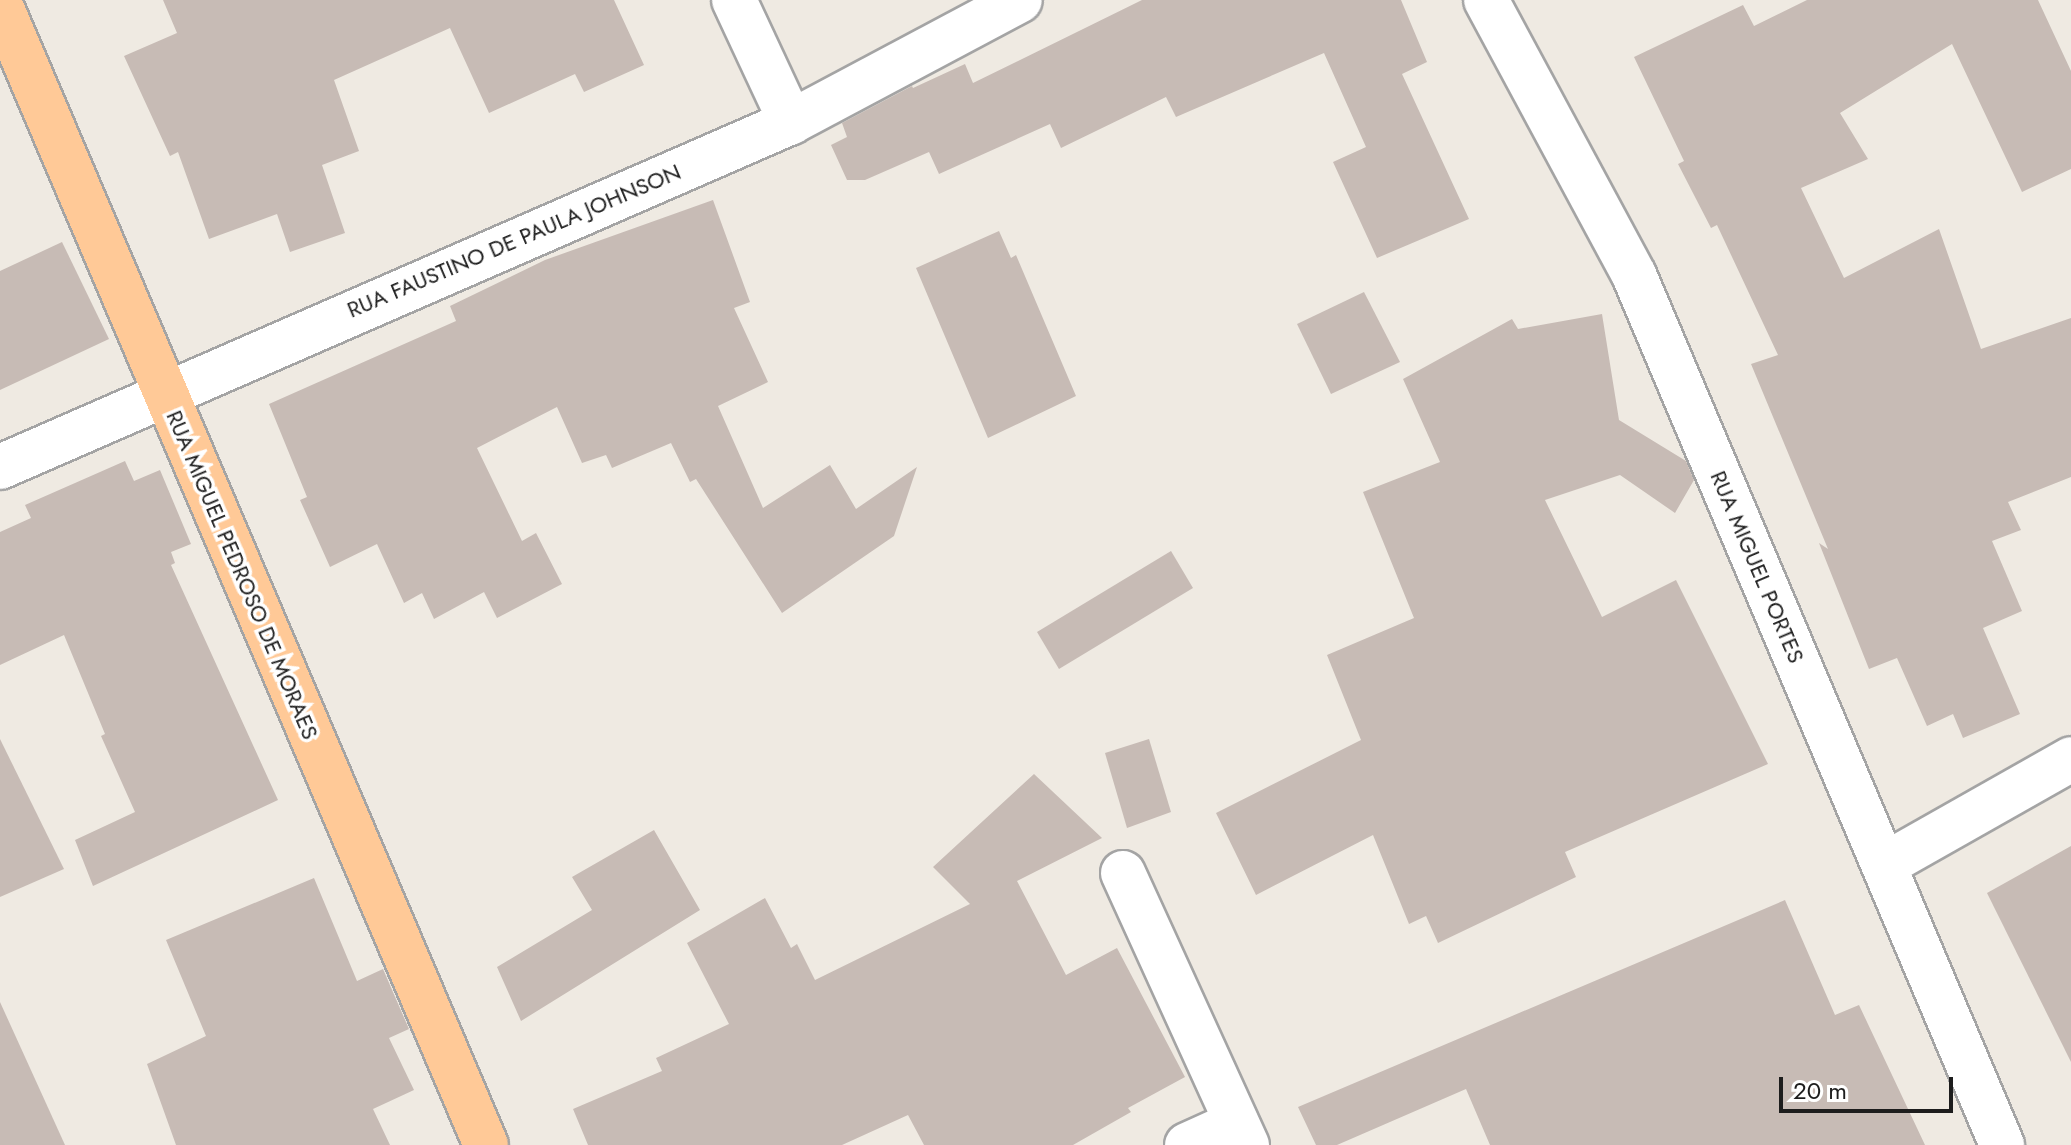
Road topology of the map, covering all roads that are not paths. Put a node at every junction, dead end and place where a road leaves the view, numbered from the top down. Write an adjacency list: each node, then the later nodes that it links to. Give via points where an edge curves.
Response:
1 (734, 0): 5 (street)
2 (1020, 0): 5 (street, RUA FAUSTINO DE PAULA JOHNSON)
3 (1486, 0): 9 (street, RUA MIGUEL PORTES, via 1634,275)
4 (0, 4): 6 (main road, RUA MIGUEL PEDROSO DE MORAES)
5 (791, 122): 6 (street, RUA FAUSTINO DE PAULA JOHNSON)
6 (165, 392): 7 (street, RUA FAUSTINO DE PAULA JOHNSON); 12 (main road, RUA MIGUEL PEDROSO DE MORAES)
7 (0, 467)
8 (2071, 759): 9 (street)
9 (1884, 865): 14 (street, RUA MIGUEL PORTES)
10 (1123, 873): 11 (street)
11 (1242, 1134): 13 (street)
12 (486, 1145)
13 (1187, 1145)
14 (2002, 1145)

